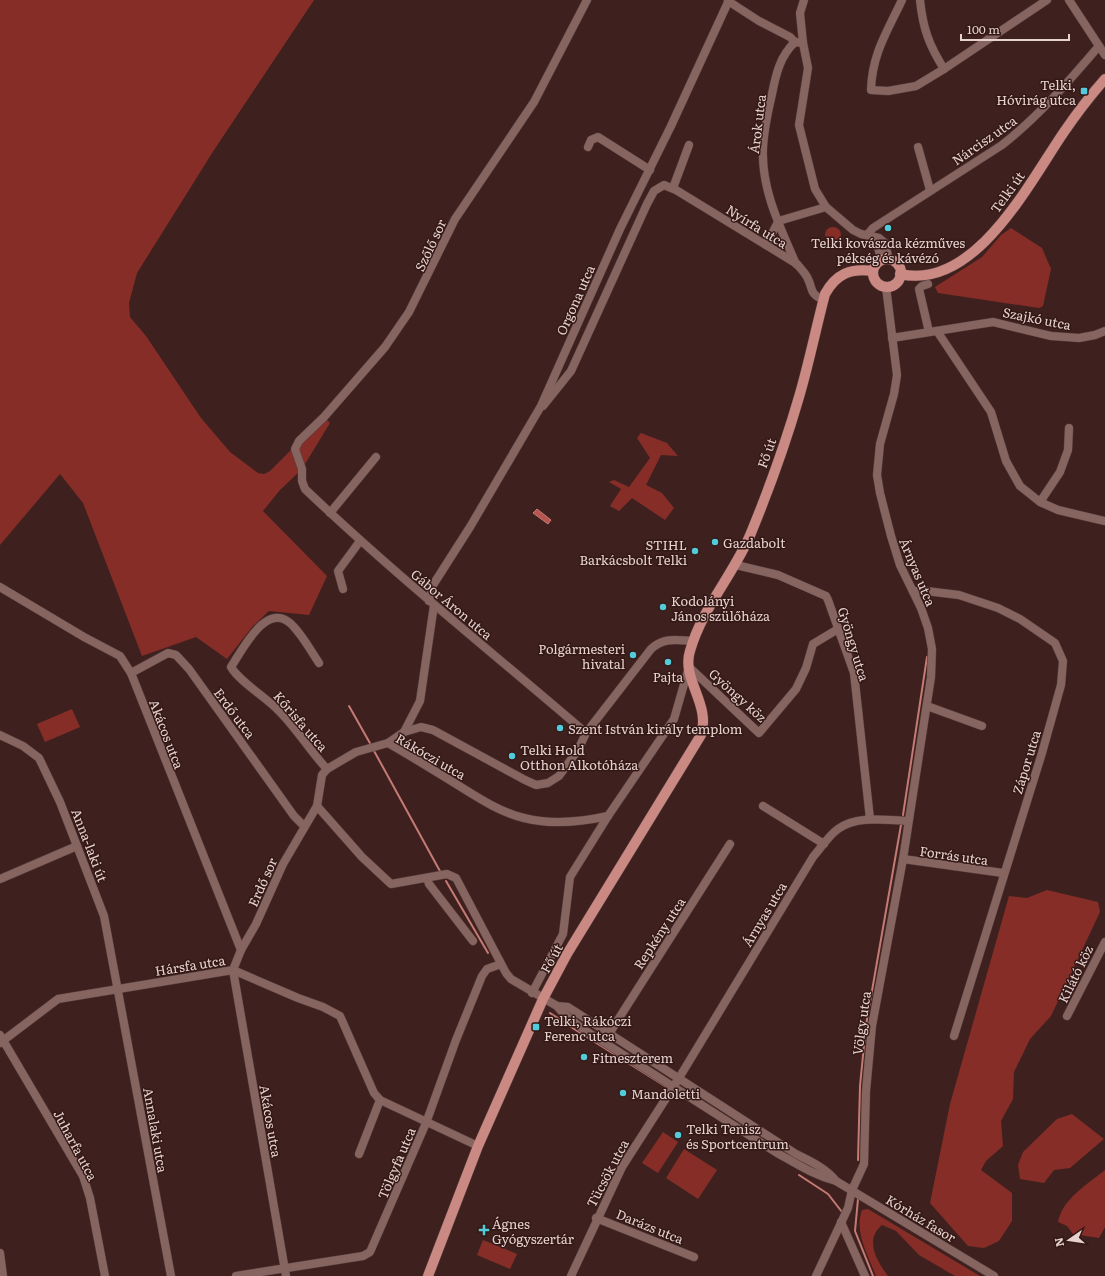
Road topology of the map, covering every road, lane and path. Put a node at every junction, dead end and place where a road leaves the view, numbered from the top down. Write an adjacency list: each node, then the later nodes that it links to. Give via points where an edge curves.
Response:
1 (588, 0): 36 (street, Szőlő sor, via 534,102 455,219 409,312 385,347 324,417 299,441 295,449)
2 (804, 0): 8 (street, via 800,13)
3 (902, 0): 11 (street, via 873,64 871,90 888,91 916,86)
4 (920, 0): 11 (street, via 930,47)
5 (1047, 0): 11 (street)
6 (1069, 0): 9 (street)
7 (728, 1): 8 (street); 16 (street, Orgona utca)
8 (799, 42): 19 (street, via 808,68 799,125 815,189); 20 (street, Árok utca, via 786,50 777,69 763,148 768,193)
9 (1099, 46): 10 (street); 18 (street, Nárcisz utca, via 1020,131)
10 (1105, 56)
11 (944, 69)
12 (1105, 80): 26 (main road, Telki út, via 1084,103 1017,200 982,244 958,263 937,274 913,277)
13 (689, 145): 17 (street)
14 (588, 147): 16 (street, via 591,140 598,137)
15 (918, 147): 18 (street)
16 (650, 170): 33 (street, Orgona utca, via 620,229)
17 (673, 188): 22 (street, Nyírfa utca); 33 (street, Nyírfa utca, via 664,185 654,191 571,371 544,406)
18 (930, 190): 21 (street, Nárcisz utca, via 873,228)
19 (826, 207): 20 (street); 21 (street, via 853,230)
20 (778, 222): 22 (street); 24 (street, Árok utca)
21 (867, 235): 23 (street, via 879,238 885,243)
22 (766, 245): 24 (street, Nyírfa utca)
23 (885, 260): 25 (main road); 26 (main road, via 896,263)
24 (797, 264): 29 (street, Nyírfa utca, via 808,278 810,290)
25 (873, 271): 28 (main road, via 876,282); 29 (main road, Fő út, via 849,271 839,276 830,285)
26 (900, 274): 28 (main road, via 896,283)
27 (928, 284): 31 (street, via 919,289)
28 (886, 287): 32 (street, Árnyas utca)
29 (823, 300): 41 (main road, Fő út, via 800,396 751,533)
30 (1105, 331): 31 (street, Szajkó utca, via 1079,338 1051,336 992,322)
31 (933, 332): 32 (street, Szajkó utca); 37 (street, via 990,412 1006,461 1020,486)
32 (892, 338): 44 (street, Árnyas utca, via 897,375 880,444 877,475 891,536 900,565)
33 (541, 406): 45 (street, Orgona utca, via 433,585)
34 (1069, 428): 37 (street, via 1068,450 1060,472)
35 (376, 457): 38 (street)
36 (305, 489): 38 (street, Gábor Áron utca)
37 (1040, 502): 39 (street, via 1058,510)
38 (330, 513): 40 (street, Gábor Áron utca)
39 (1105, 521)
40 (360, 541): 43 (street, via 338,570); 45 (street, Gábor Áron utca)
41 (736, 565): 46 (street, Gyöngy utca, via 778,575 826,596); 47 (main road, Fő út, via 701,620)
42 (0, 587): 50 (street, Akácos utca, via 120,656)
43 (343, 589)
44 (913, 591): 51 (street, Árnyas utca, via 926,621 932,649); 68 (street, Zápor utca, via 959,595 998,608 1040,631 1055,643 1061,652 1061,684 1042,753)
45 (431, 603): 53 (street, Orgona utca, via 420,701); 54 (street, Gábor Áron utca)
46 (838, 629): 49 (street, Gyöngy köz, via 813,644 796,690 758,733); 61 (street, Gyöngy utca, via 854,673)
47 (693, 641): 49 (main road, Fő út, via 689,653); 54 (street, via 668,639 658,643)
48 (319, 663): 57 (street, Kőrisfa utca, via 294,626 284,619 272,618 262,623 231,667 236,676 278,710 313,755)
49 (689, 667): 60 (street, Fő út, via 674,719); 78 (main road, Fő út, via 704,714 701,735 579,934)
50 (131, 673): 63 (street, Erdő utca, via 168,653 176,655 189,669 294,816); 73 (street, Akácos utca)
51 (927, 706): 52 (street); 62 (street, Árnyas utca)
52 (982, 726)
53 (404, 732): 54 (street, via 421,727 433,730 536,785 548,783 559,776 578,750); 56 (street)
54 (586, 733)
55 (0, 735): 66 (street, Anna-laki út, via 23,746 39,758)
56 (388, 743): 57 (street, Rákóczi utca, via 356,752); 60 (street, Rákóczi utca, via 476,796 505,812 523,818 569,822)
57 (328, 768): 58 (street, via 322,775)
58 (317, 806): 63 (street, Erdő sor); 69 (street, via 362,857 391,884)
59 (763, 806): 65 (street)
60 (608, 816): 77 (street, Fő út, via 570,877 563,934)
61 (870, 819): 62 (street, Árnyas utca); 65 (street, Árnyas utca, via 838,828)
62 (908, 821): 67 (street, Árnyas utca)
63 (304, 826): 73 (street, Erdő sor)
64 (730, 844): 81 (street, Repkény utca)
65 (824, 844): 83 (street, Árnyas utca, via 813,857)
66 (77, 846): 70 (street); 76 (street, Anna-laki út, via 104,916)
67 (903, 859): 68 (street, Forrás utca); 90 (street, Völgy utca, via 872,1026 866,1091 864,1164)
68 (1003, 873): 80 (street, Zápor utca)
69 (427, 878): 71 (street); 74 (street, via 447,874 456,878)
70 (0, 880)
71 (473, 941)
72 (1105, 942): 79 (street, Kilátó köz)
73 (241, 950): 75 (street, Erdő sor)
74 (501, 964): 77 (street, via 511,979); 86 (street, Tölgyfa utca, via 488,969 482,976)
75 (233, 970): 76 (street, Hársfa utca); 85 (street, Hársfa utca, via 340,1016 374,1093); 95 (street, Akácos utca)
76 (118, 988): 82 (street, Hársfa utca, via 58,999); 98 (street, Annalaki utca)
77 (532, 993): 78 (street)
78 (543, 999): 81 (street, Kórház fasor, via 557,1006 568,1007); 87 (main road, Fő út)
79 (1067, 1016)
80 (954, 1036)
81 (606, 1038): 83 (street, Kórház fasor); 84 (street, Kórház fasor)
82 (1, 1039): 97 (street, Juharfa utca, via 83,1176)
83 (680, 1078): 84 (street, Árnyas utca); 89 (street, Kórház fasor)
84 (674, 1086): 89 (street, Kórház fasor); 91 (street, Tücsök utca, via 622,1167)
85 (380, 1100): 86 (street); 88 (street)
86 (426, 1123): 87 (street); 95 (street, Tölgyfa utca, via 370,1252 363,1256)
87 (478, 1146): 100 (main road, Fő út)
88 (359, 1154)
89 (794, 1157): 90 (street, Kórház fasor, via 812,1173 836,1180)
90 (852, 1190): 92 (street, Völgy utca, via 848,1208); 104 (street, Kórház fasor)
91 (596, 1218): 94 (street, Darázs utca); 101 (street, Tücsök utca)
92 (841, 1222): 102 (street, Völgy utca); 103 (street)
93 (0, 1253): 96 (street)
94 (694, 1257)
95 (286, 1273): 99 (street, Tölgyfa utca)
96 (3, 1276)
97 (106, 1276)
98 (170, 1276)
99 (236, 1276)
100 (428, 1276)
101 (571, 1276)
102 (816, 1276)
103 (865, 1276)
104 (994, 1276)

